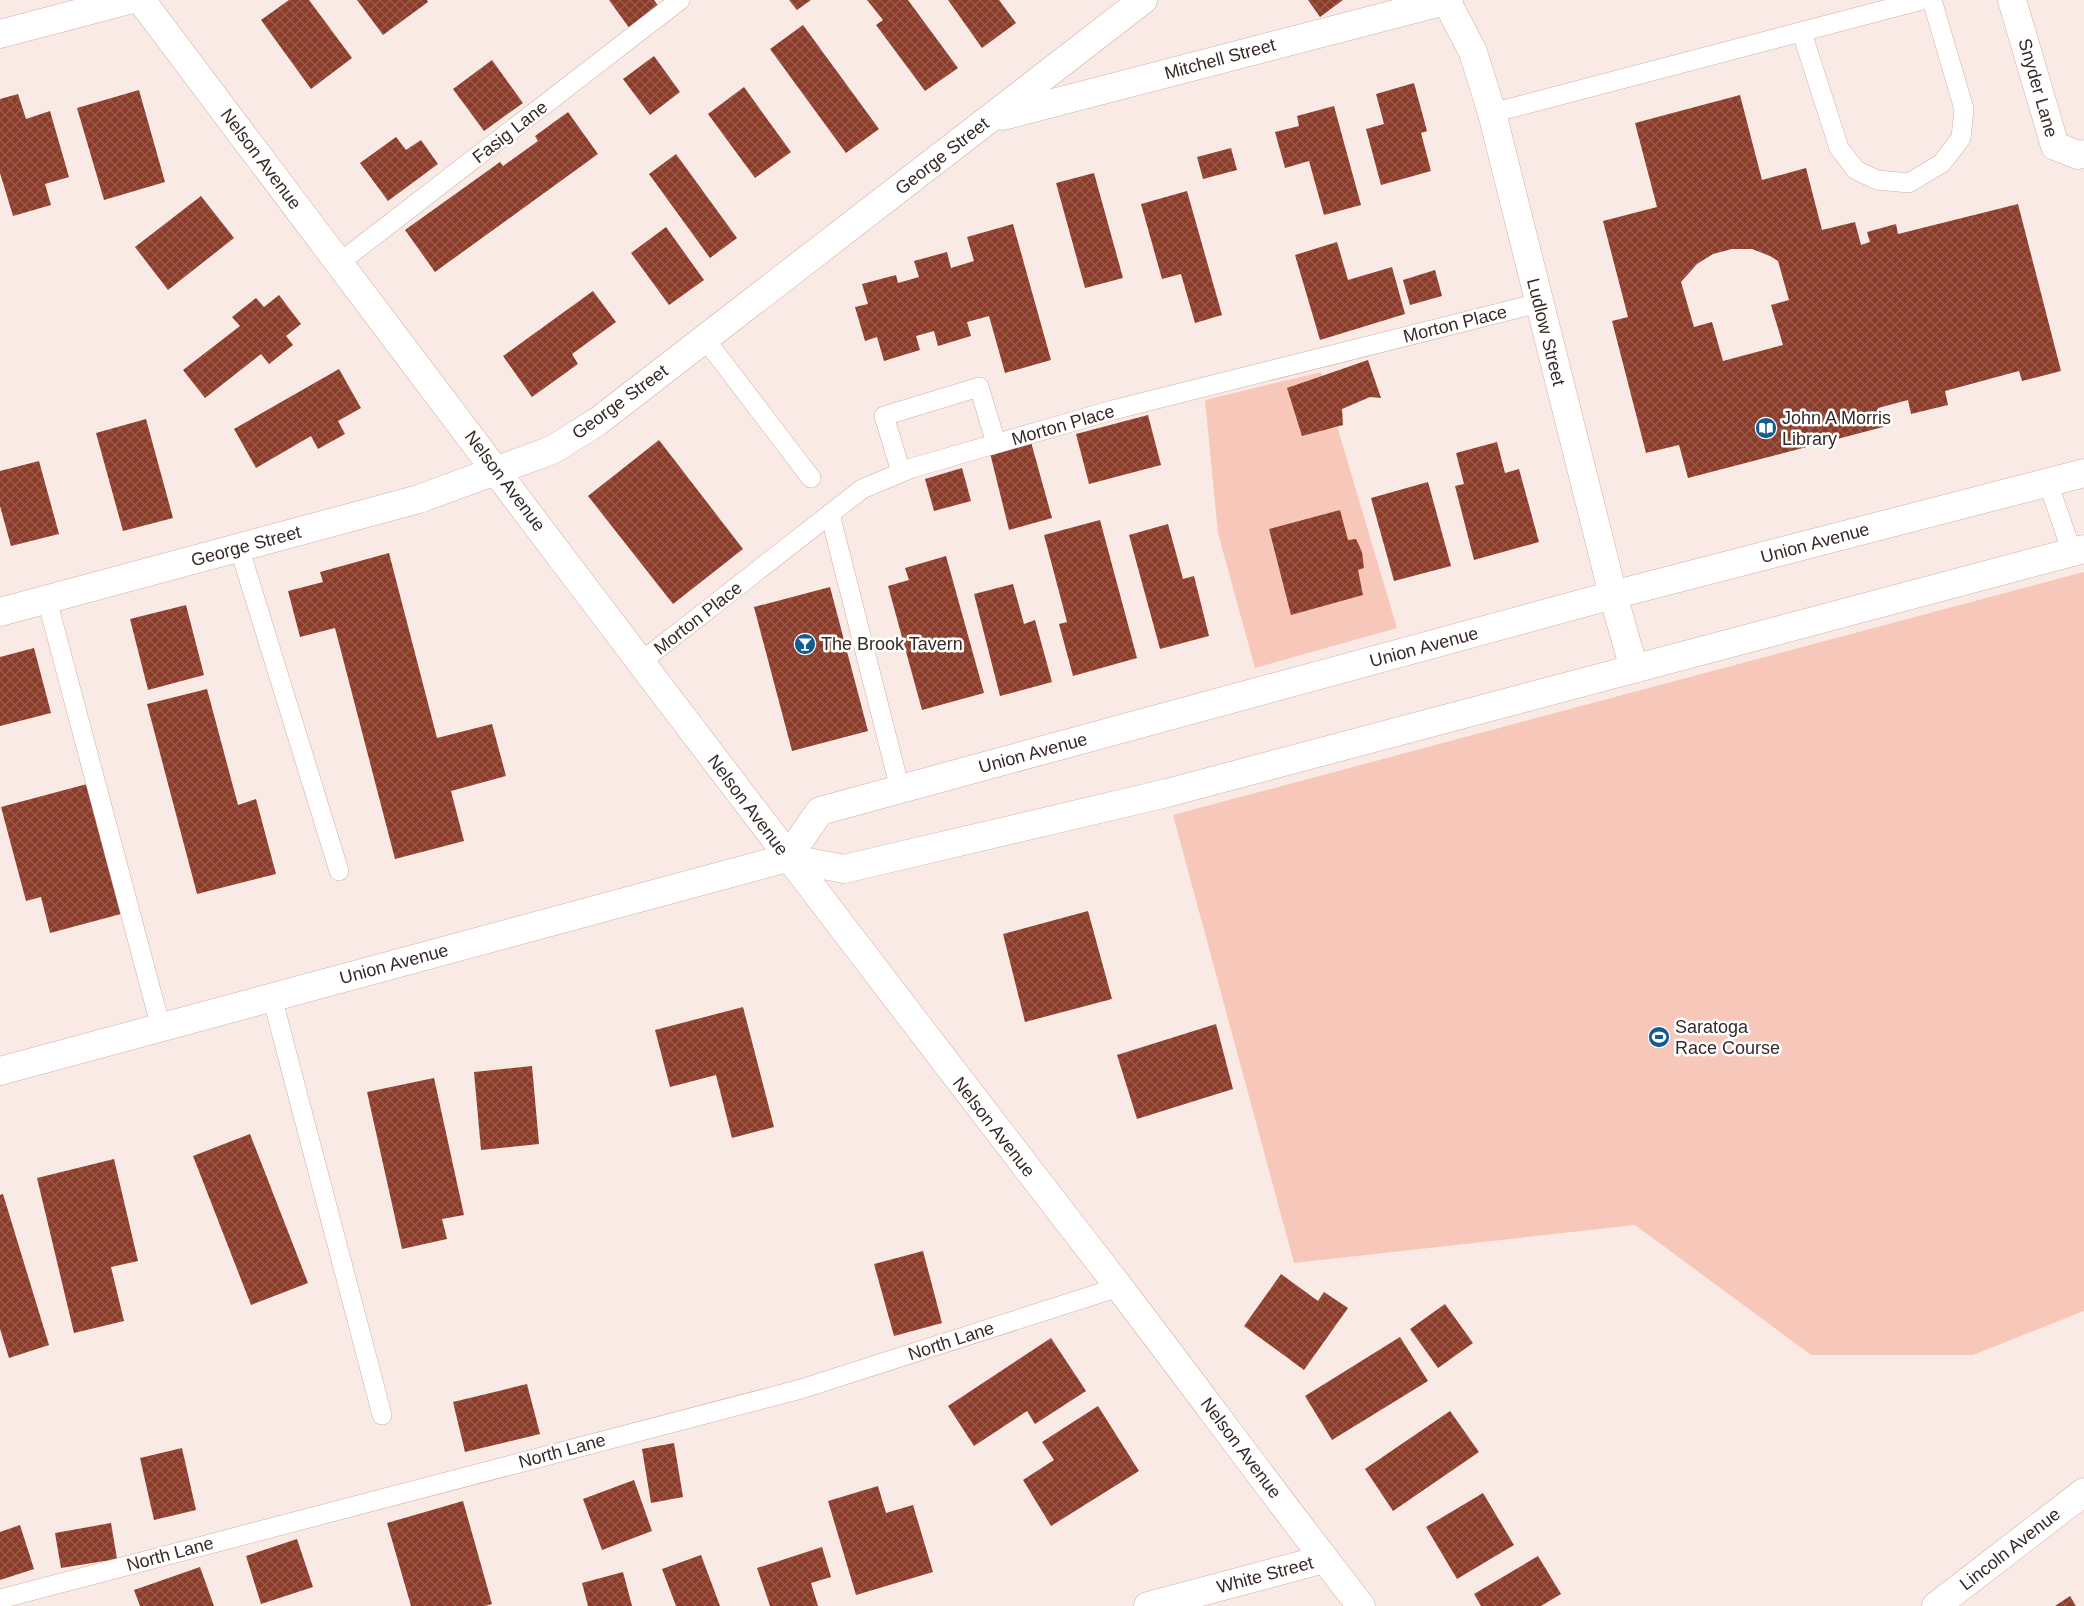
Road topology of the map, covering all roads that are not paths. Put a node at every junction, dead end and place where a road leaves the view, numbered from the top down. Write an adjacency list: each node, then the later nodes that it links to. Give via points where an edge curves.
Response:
1 (129, 0): 10 (street)
2 (142, 0): 14 (street, Nelson Avenue)
3 (680, 0): 14 (lane, Fasig Lane)
4 (1143, 0): 12 (street, George Street)
5 (1447, 0): 11 (street, Ludlow Street, via 1472,52); 12 (street, Mitchell Street)
6 (1922, 0): 9 (lane)
7 (1932, 0): 9 (lane, via 1964,109 1961,138 1942,163 1909,182 1877,180 1856,170 1839,148)
8 (2012, 0): 13 (street, Snyder Lane, via 2055,146 2078,155)
9 (1802, 32): 11 (lane)
10 (0, 34)
11 (1492, 114): 15 (street, Ludlow Street)
12 (991, 119): 16 (street, George Street)
13 (2084, 154)
14 (339, 263): 18 (street, Nelson Avenue)
15 (1539, 303): 17 (lane, Morton Place, via 1123,408); 26 (street, Ludlow Street)
16 (706, 339): 18 (street, George Street, via 597,422 552,450); 21 (lane)
17 (996, 444): 19 (lane, Morton Place); 19 (lane, via 979,387 884,416)
18 (498, 472): 24 (street, George Street, via 419,499); 29 (street, Nelson Avenue)
19 (901, 472): 23 (lane, Morton Place, via 862,489)
20 (2084, 474): 22 (street, Union Avenue)
21 (812, 478)
22 (2048, 483): 25 (lane); 26 (street, Union Avenue)
23 (830, 514): 29 (lane, Morton Place); 31 (lane)
24 (239, 547): 27 (street, George Street); 33 (lane)
25 (2078, 551): 30 (street, Union Avenue)
26 (1613, 595): 30 (street, Ludlow Street); 31 (street, Union Avenue)
27 (47, 600): 28 (street, George Street); 35 (lane)
28 (0, 612)
29 (642, 661): 32 (street, Nelson Avenue)
30 (1634, 668): 32 (street, Union Avenue, via 1167,793 844,869)
31 (900, 789): 32 (street, Union Avenue, via 820,810)
32 (787, 858): 34 (street, Union Avenue); 37 (street, Nelson Avenue)
33 (338, 871)
34 (272, 997): 35 (street, Union Avenue); 38 (lane)
35 (161, 1028): 36 (street, Union Avenue)
36 (0, 1071)
37 (1119, 1288): 40 (street, Nelson Avenue); 41 (lane, North Lane, via 801,1389)
38 (382, 1415)
39 (2084, 1492): 44 (street, Lincoln Avenue)
40 (1324, 1559): 42 (street, White Street); 43 (street, Nelson Avenue)
41 (0, 1599)
42 (1148, 1606)
43 (1361, 1606)
44 (1936, 1606)

